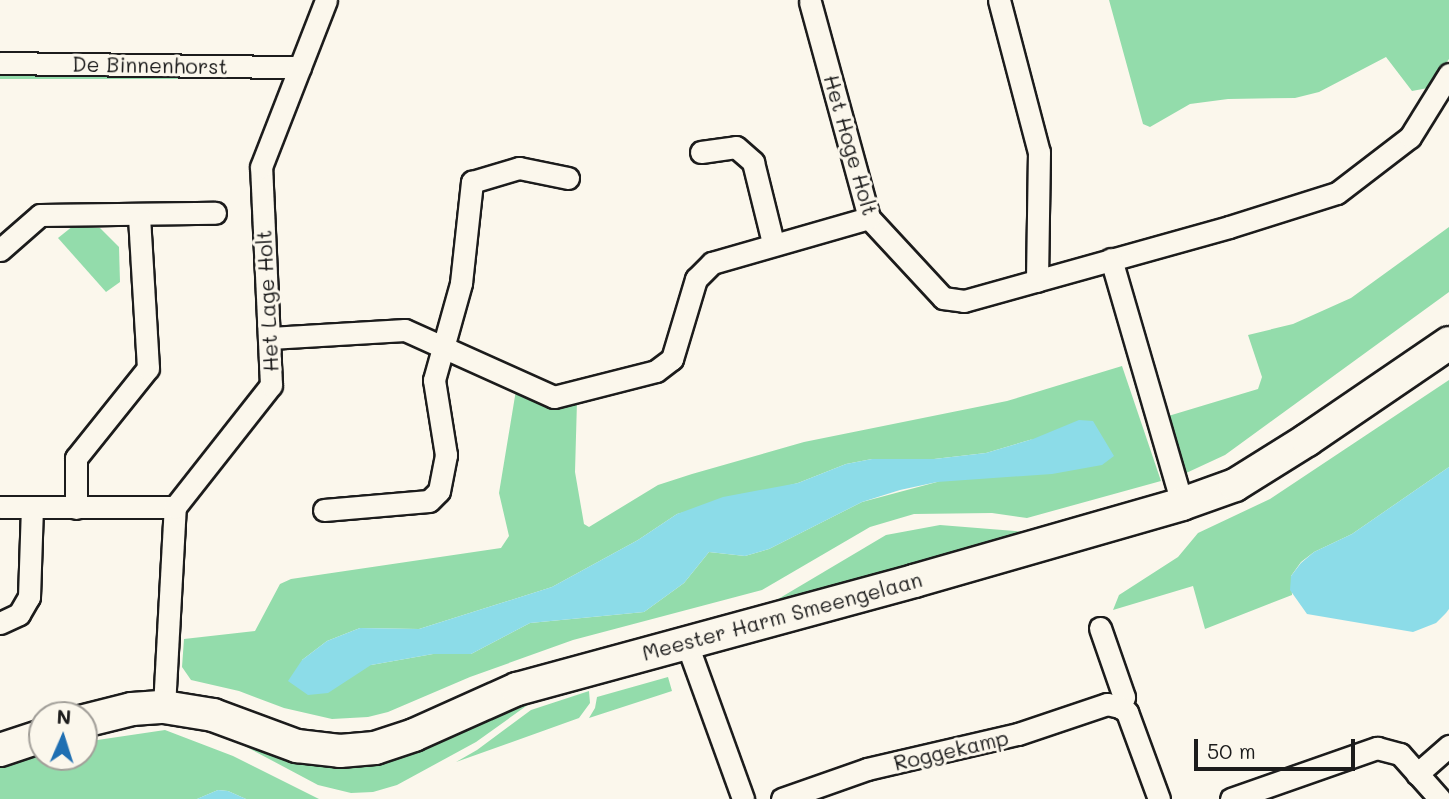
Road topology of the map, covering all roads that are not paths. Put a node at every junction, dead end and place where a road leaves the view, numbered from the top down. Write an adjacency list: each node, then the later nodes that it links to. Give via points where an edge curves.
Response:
1 (326, 0): 5 (street, Het Lage Holt)
2 (999, 0): 15 (street, via 1039,152)
3 (808, 1): 11 (street, Het Hoge Holt)
4 (0, 63): 5 (street, De Binnenhorst)
5 (300, 67): 16 (street, Het Lage Holt, via 261,167)
6 (1449, 74): 14 (street, Het Hoge Holt, via 1410,138 1337,193)
7 (701, 152): 12 (street, via 736,147 753,162)
8 (568, 178): 18 (street, via 519,168 472,182 461,283)
9 (215, 213): 10 (street)
10 (139, 216): 13 (street, via 40,215); 22 (street, via 148,368 76,458)
11 (869, 218): 12 (street); 15 (street, Het Hoge Holt, via 943,298 964,301)
12 (773, 243): 18 (street, via 712,263 696,279 672,359 656,371 554,397)
13 (0, 250)
14 (1111, 259): 15 (street, Het Hoge Holt); 19 (street)
15 (1037, 281)
16 (270, 338): 18 (street, via 405,330); 23 (street, Het Lage Holt, via 271,385)
17 (1449, 343): 19 (street, Meester Harm Smeengelaan, via 1235,485)
18 (442, 346): 24 (street, via 434,380 446,455 439,491 429,501)
19 (1182, 504): 27 (street, Meester Harm Smeengelaan)
20 (0, 507): 21 (street)
21 (32, 508): 22 (street); 25 (street, via 29,597 19,614)
22 (76, 508): 23 (street)
23 (175, 508): 28 (street)
24 (324, 510)
25 (0, 623)
26 (1100, 628): 29 (street, via 1124,697)
27 (687, 644): 28 (street, Meester Harm Smeengelaan, via 516,690 414,735 357,751 297,746 213,715); 35 (street)
28 (164, 707): 30 (street, Meester Harm Smeengelaan)
29 (1120, 707): 36 (street, Roggekamp, via 1099,706 1018,734 867,769); 37 (street, via 1131,719)
30 (98, 718)
31 (28, 741): 33 (street)
32 (1449, 746): 34 (street)
33 (0, 750)
34 (1417, 774): 38 (street, via 1400,754 1377,747); 39 (street)
35 (743, 799)
36 (782, 799)
37 (1159, 799)
38 (1231, 799)
39 (1440, 799)

